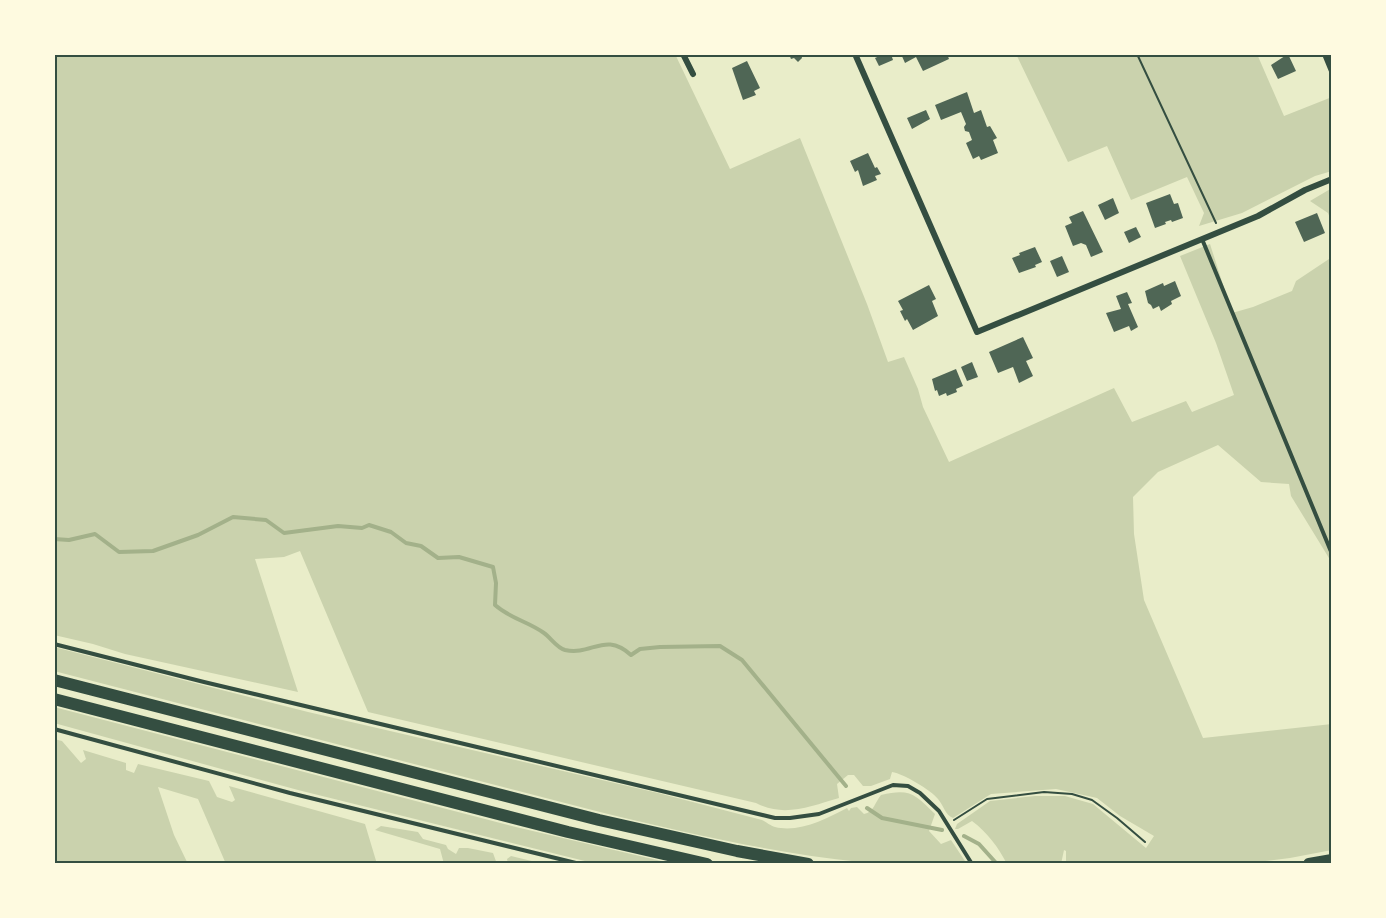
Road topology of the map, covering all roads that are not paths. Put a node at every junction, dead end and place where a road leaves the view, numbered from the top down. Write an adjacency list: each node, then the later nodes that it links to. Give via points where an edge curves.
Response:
1 (683, 54): 5 (street)
2 (855, 54): 7 (street, via 977,332)
3 (1325, 54): 4 (street)
4 (1332, 71)
5 (693, 75)
6 (1332, 179): 7 (street)
7 (1201, 239): 8 (lane)
8 (1332, 554)
9 (54, 644): 17 (lane, via 775,818 819,814 893,785 908,786 939,811)
10 (54, 680): 16 (main road, via 610,823)
11 (54, 699): 15 (main road, via 568,832)
12 (54, 729): 14 (lane, via 290,793)
13 (1332, 860): 18 (main road)
14 (580, 864)
15 (707, 864)
16 (808, 864)
17 (972, 864)
18 (1309, 864)

